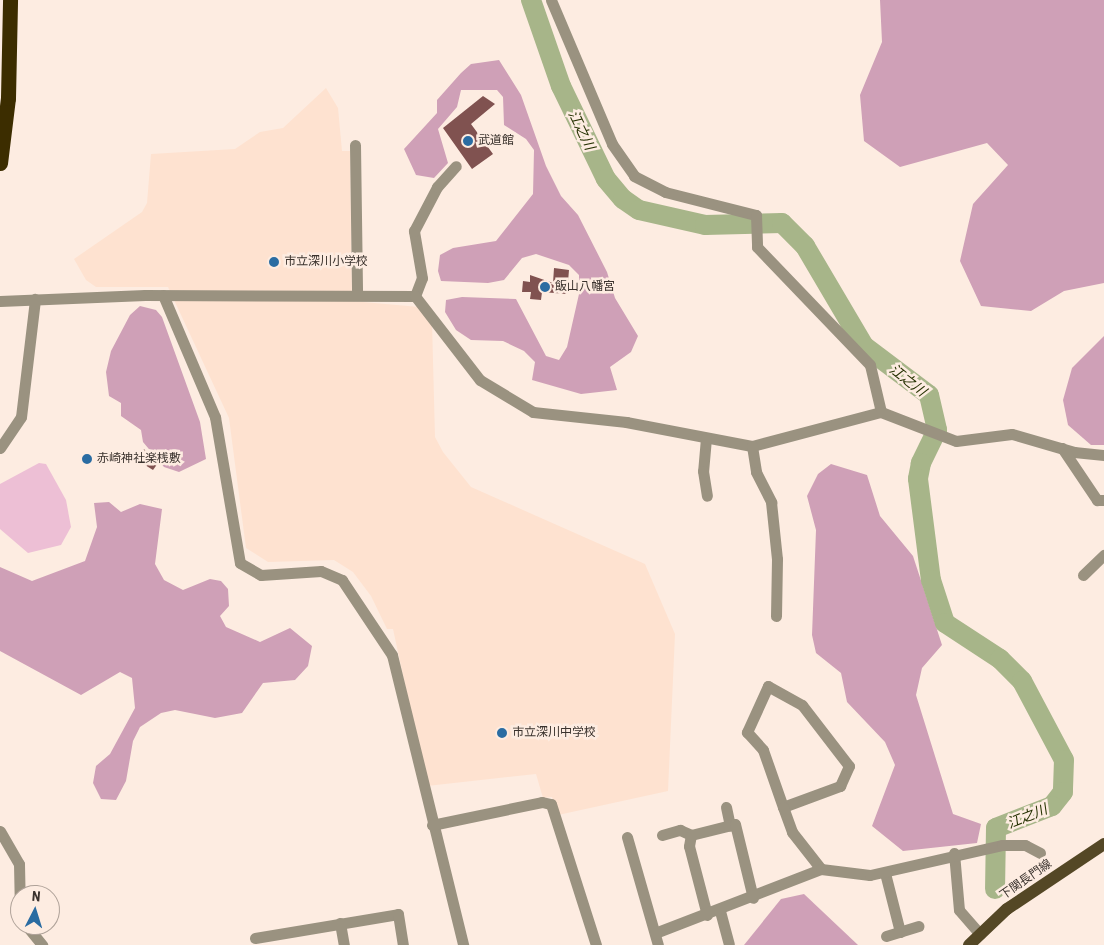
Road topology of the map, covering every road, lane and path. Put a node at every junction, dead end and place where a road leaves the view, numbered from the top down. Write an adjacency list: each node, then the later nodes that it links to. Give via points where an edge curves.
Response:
1 (10, 0): 4 (highway, via 8,98)
2 (551, 0): 11 (street, via 612,144 634,176 665,192 756,215 757,247 870,365)
3 (355, 145): 6 (street)
4 (0, 163)
5 (456, 166): 8 (street, via 437,187 414,231 422,273)
6 (357, 294): 7 (street); 8 (street)
7 (163, 295): 9 (street); 24 (street, via 215,417 240,563 261,575 321,571 342,580 352,591 392,655)
8 (415, 296): 12 (street, via 480,380 521,407)
9 (35, 299): 10 (street); 14 (street, via 21,417)
10 (0, 301)
11 (881, 412): 13 (street); 15 (street, via 956,441 1012,434)
12 (706, 438): 13 (street); 17 (street, via 702,471)
13 (752, 446): 21 (street, via 756,472 771,502 777,559)
14 (0, 448)
15 (1062, 448): 16 (street); 18 (street, via 1098,500)
16 (1104, 455)
17 (707, 496)
18 (1104, 500)
19 (1104, 555): 20 (street)
20 (1083, 575)
21 (776, 616)
22 (726, 807): 25 (street)
23 (783, 807): 23 (street, via 763,750 747,732 768,686 802,705 849,766 840,786); 33 (street, via 792,832)
24 (432, 825): 51 (street); 52 (street, via 542,802 551,804)
25 (730, 826): 27 (street); 36 (street, via 735,824)
26 (662, 835): 27 (street, via 680,830)
27 (691, 835): 38 (street, via 689,846)
28 (2, 836): 35 (street, via 19,864)
29 (627, 837): 42 (street)
30 (1104, 844): 43 (main road, 下関長門線, via 1008,909)
31 (954, 853): 32 (street, via 1002,845 1025,846); 34 (street); 43 (street, via 959,910)
32 (1040, 853)
33 (821, 869): 34 (street); 36 (street)
34 (885, 873): 41 (street)
35 (19, 885)
36 (753, 898): 37 (street)
37 (720, 911): 38 (street); 47 (street)
38 (707, 915): 42 (street)
39 (340, 923): 46 (street); 49 (street); 50 (street, via 398,914)
40 (918, 926): 41 (street)
41 (900, 932): 45 (street)
42 (655, 933): 53 (street)
43 (980, 934): 54 (main road, 下関長門線)
44 (34, 935): 48 (street)
45 (886, 936)
46 (255, 938)
47 (729, 944)
48 (42, 945)
49 (344, 945)
50 (403, 945)
51 (463, 945)
52 (596, 945)
53 (658, 945)
54 (969, 945)

